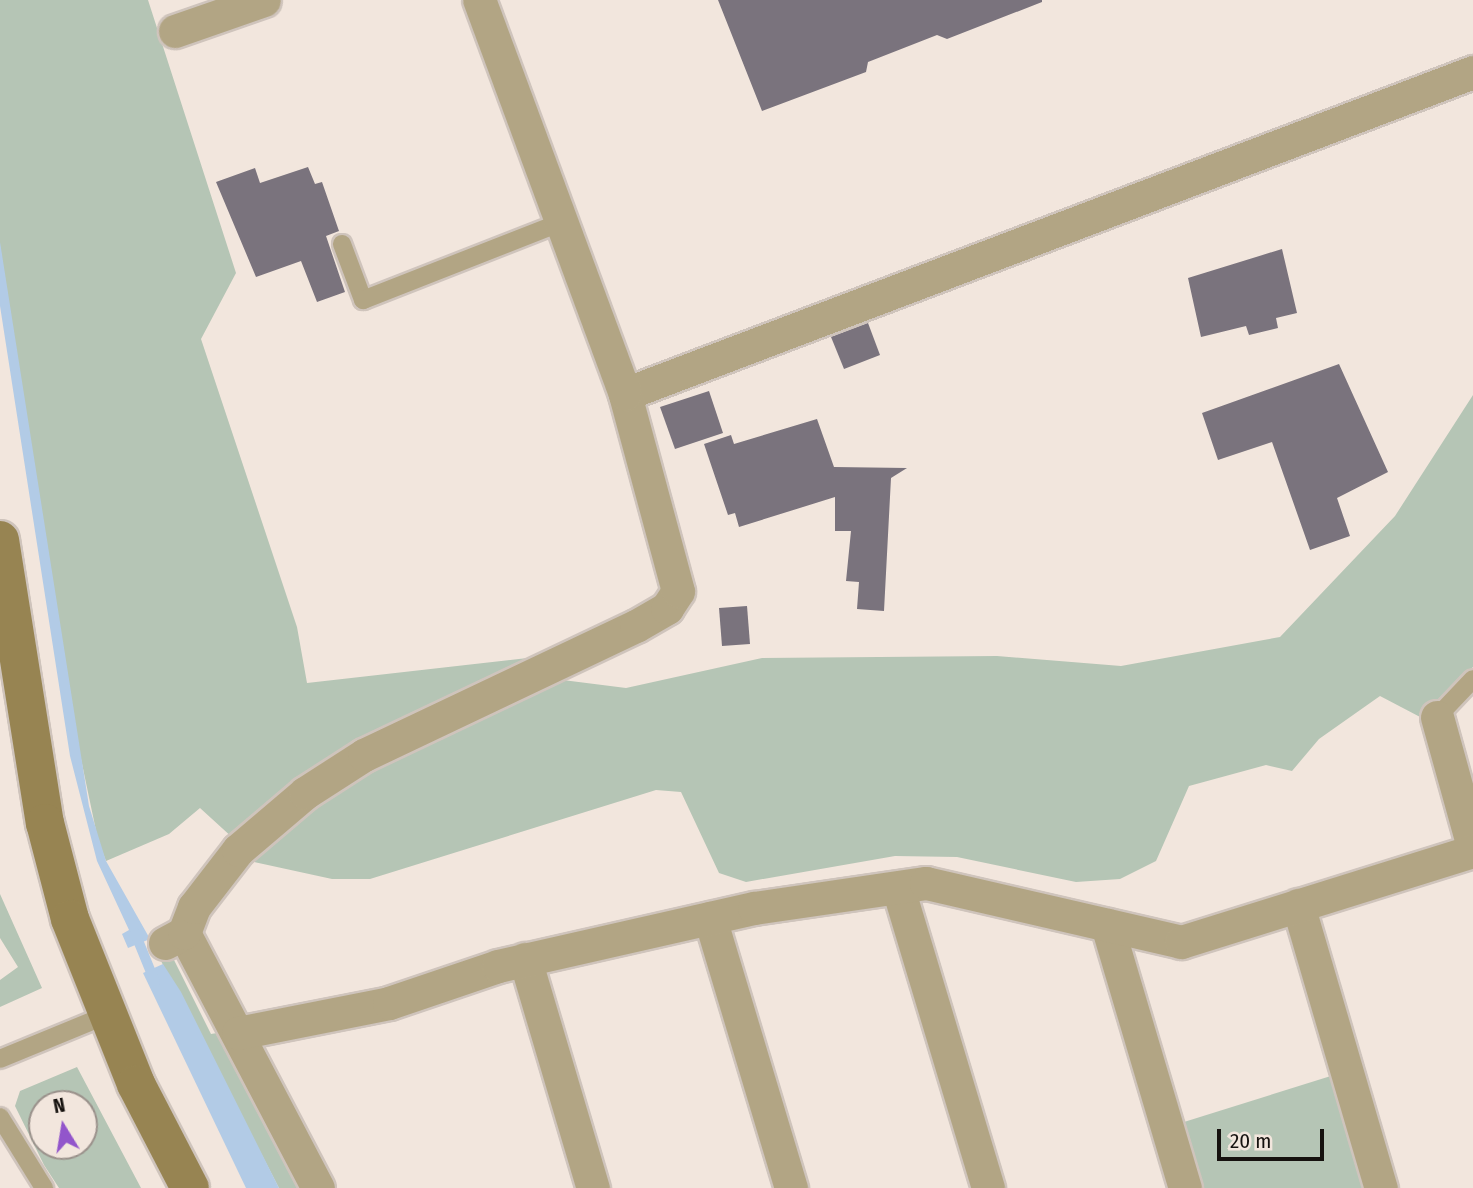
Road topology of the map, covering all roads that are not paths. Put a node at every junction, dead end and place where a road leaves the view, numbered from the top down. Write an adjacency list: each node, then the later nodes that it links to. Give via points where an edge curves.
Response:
1 (264, 0): 3 (street)
2 (480, 0): 5 (street)
3 (174, 31)
4 (1473, 72): 7 (street)
5 (562, 222): 6 (lane, via 363,300); 7 (street)
6 (342, 244)
7 (625, 394): 19 (street, via 678,591 667,608 364,755 305,793 238,850 174,938)
8 (0, 540): 18 (street, via 45,823 70,919)
9 (1473, 679): 10 (lane)
10 (1437, 717): 11 (street)
11 (1461, 757): 12 (street)
12 (1473, 849): 14 (street)
13 (898, 888): 15 (street); 16 (street, via 926,883); 27 (street)
14 (1298, 905): 16 (street, via 1181,942); 29 (street)
15 (710, 918): 17 (street); 26 (street)
16 (1107, 925): 28 (street)
17 (525, 959): 19 (street, via 389,1003); 25 (street)
18 (107, 1015): 20 (lane); 23 (street)
19 (238, 1033): 24 (street)
20 (0, 1059)
21 (0, 1117): 22 (lane)
22 (44, 1188)
23 (190, 1188)
24 (318, 1188)
25 (593, 1188)
26 (791, 1188)
27 (988, 1188)
28 (1185, 1188)
29 (1381, 1188)

